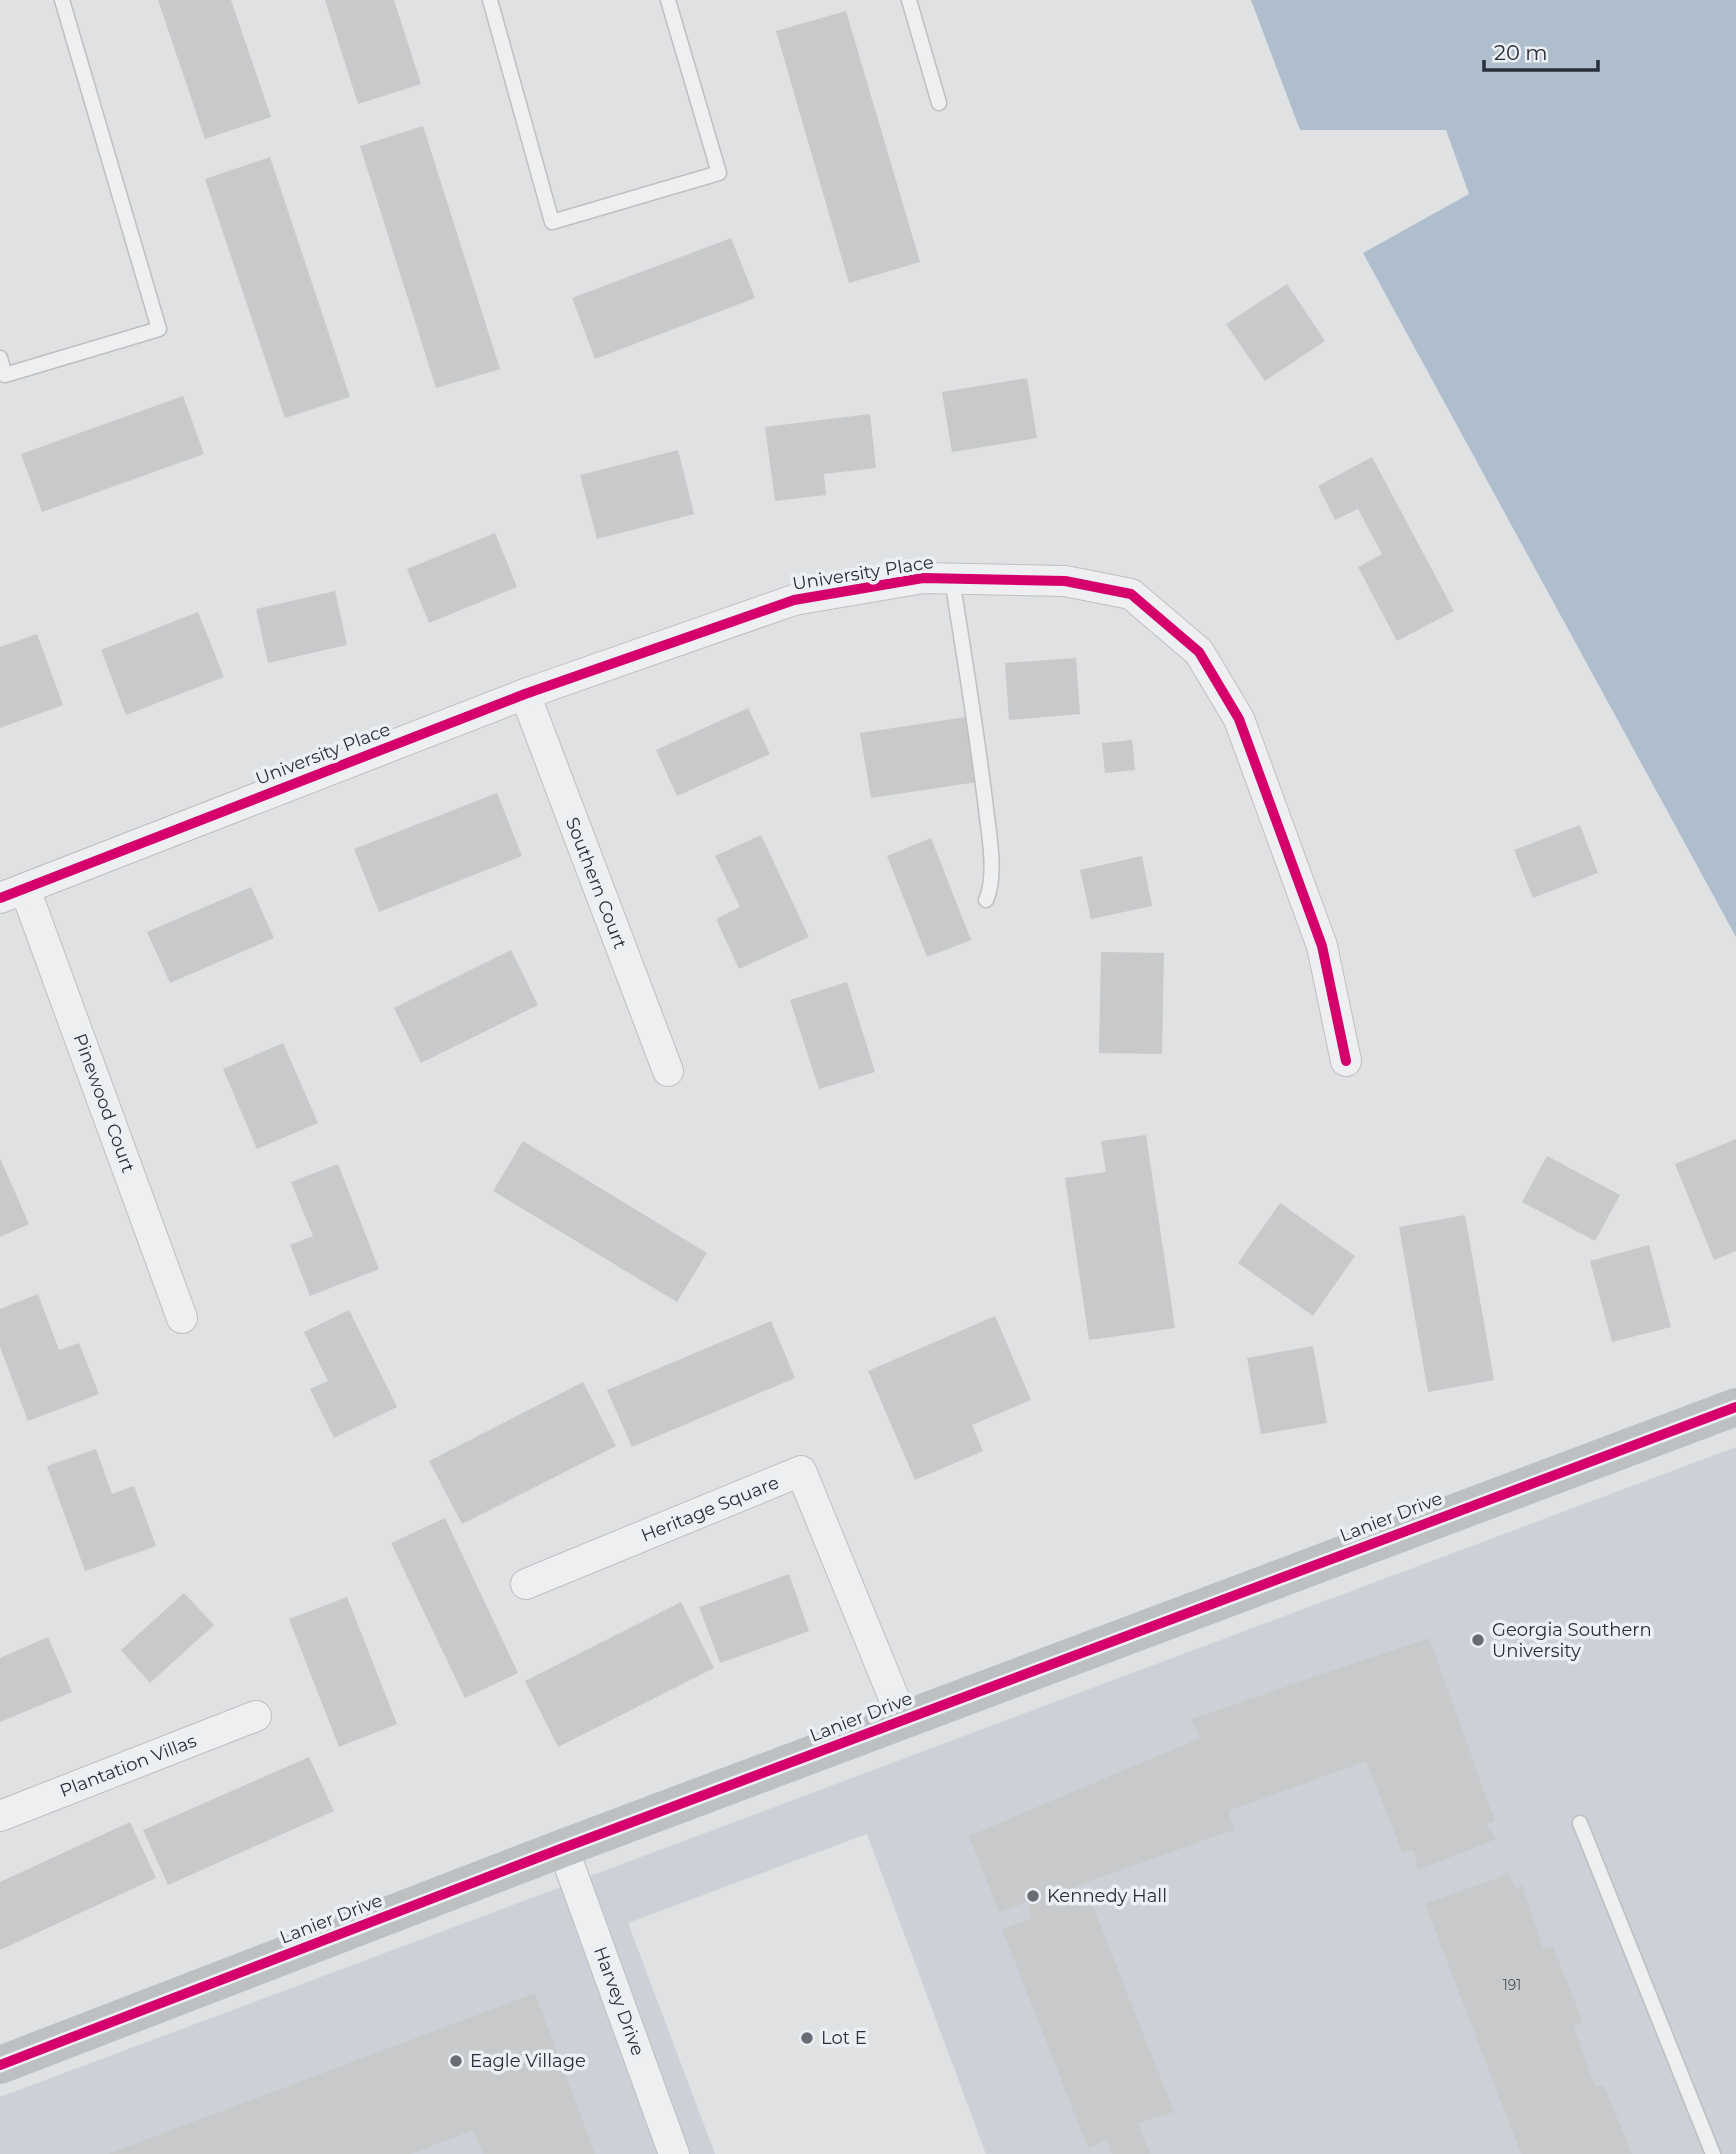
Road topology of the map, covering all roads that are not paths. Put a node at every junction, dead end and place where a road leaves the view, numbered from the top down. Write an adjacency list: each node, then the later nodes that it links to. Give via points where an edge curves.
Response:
1 (62, 0): 6 (lane, via 159,328 5,375)
2 (490, 0): 3 (lane, via 552,222 719,173)
3 (668, 0)
4 (909, 0): 5 (lane)
5 (939, 103)
6 (0, 358)
7 (952, 579): 8 (street, University Place, via 923,578 794,600); 10 (lane, via 990,850 991,889); 11 (street, University Place, via 1065,581 1131,594 1199,652 1239,719 1322,946)
8 (525, 694): 9 (street, University Place); 12 (street, Southern Court)
9 (13, 893): 13 (street, Pinewood Court)
10 (986, 900)
11 (1346, 1061)
12 (668, 1071)
13 (182, 1318)
14 (1736, 1407): 17 (street, Lanier Drive)
15 (526, 1584): 17 (street, Heritage Square, via 801,1471)
16 (256, 1716): 18 (street, Plantation Villas)
17 (903, 1720): 20 (street, Lanier Drive)
18 (0, 1816)
19 (1580, 1823): 23 (lane)
20 (564, 1848): 21 (street, Lanier Drive); 22 (street, Harvey Drive)
21 (0, 2065)
22 (674, 2154)
23 (1713, 2154)

